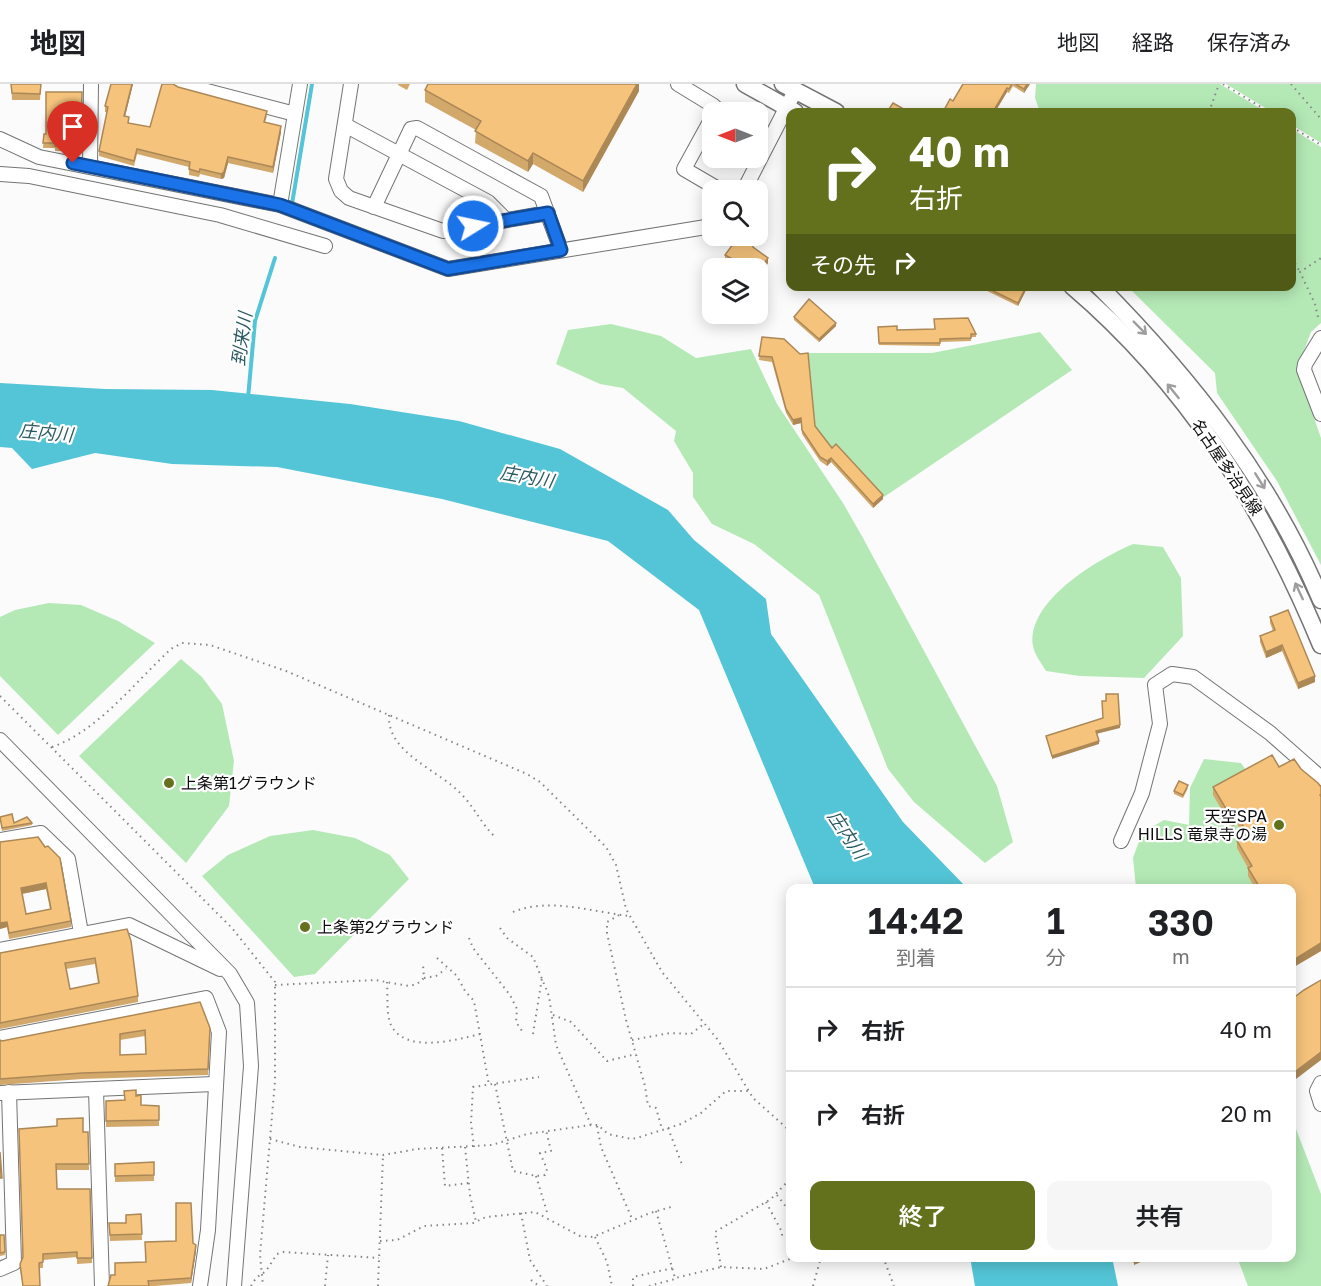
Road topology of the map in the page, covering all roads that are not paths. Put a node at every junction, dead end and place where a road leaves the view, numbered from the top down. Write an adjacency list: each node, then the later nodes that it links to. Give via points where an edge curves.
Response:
1 (90, 84): 18 (street)
2 (180, 84): 12 (street)
3 (300, 84): 12 (street)
4 (351, 84): 14 (street)
5 (678, 84): 8 (street)
6 (745, 84): 9 (main road)
7 (789, 87): 10 (street); 11 (main road)
8 (707, 102)
9 (788, 108)
10 (792, 108)
11 (828, 108)
12 (295, 114): 22 (street)
13 (786, 120): 21 (street)
14 (345, 124): 17 (street); 23 (street, via 338,185 349,198)
15 (702, 136): 20 (street, via 684,169)
16 (0, 140): 18 (street, via 39,157)
17 (399, 154): 23 (street); 24 (street, via 411,129 417,128 541,195); 25 (street, via 488,202)
18 (90, 166): 22 (street)
19 (0, 174): 27 (street, via 40,178 220,215)
20 (703, 180)
21 (750, 180)
22 (280, 205): 28 (street, via 448,269)
23 (374, 207): 25 (street, via 443,231)
24 (548, 213): 25 (street); 28 (street)
25 (506, 220)
26 (702, 228): 28 (street)
27 (324, 246)
28 (561, 250)
29 (1077, 291): 34 (main road, 名古屋多治見線, one-way to 29, via 1277,545 1215,443 1140,350)
30 (1104, 291): 33 (main road, 名古屋多治見線, one-way to 33, via 1151,339 1243,455 1287,530)
31 (1321, 338): 32 (street, via 1304,370)
32 (1321, 414)
33 (1321, 600)
34 (1321, 645)
35 (0, 740): 41 (street)
36 (1321, 778): 38 (street, via 1194,677 1172,674 1155,685 1160,724 1142,793)
37 (0, 840): 39 (street, via 41,833 68,859)
38 (1121, 841)
39 (81, 933): 40 (street); 41 (street, via 129,926)
40 (0, 950)
41 (230, 974): 51 (street, via 247,1003 250,1066)
42 (0, 1038): 44 (street, via 207,998 219,1032)
43 (1321, 1083): 47 (street, via 1317,1091)
44 (214, 1084): 45 (street); 50 (street, via 208,1230)
45 (96, 1090): 46 (street); 49 (street)
46 (4, 1092): 48 (street, via 14,1263)
47 (1321, 1104)
48 (0, 1269)
49 (102, 1286)
50 (200, 1286)
51 (234, 1286)

